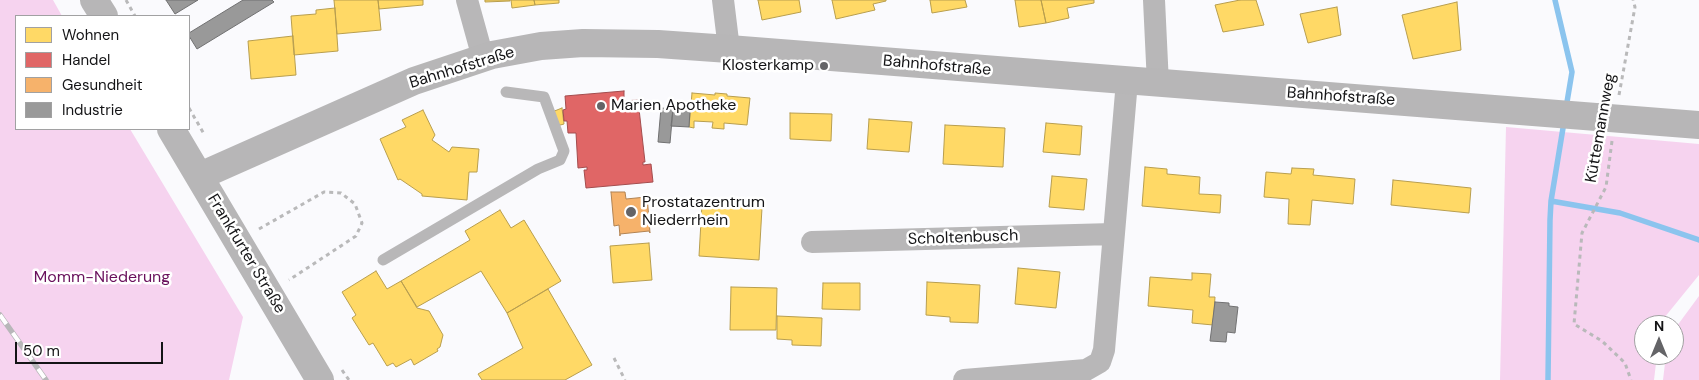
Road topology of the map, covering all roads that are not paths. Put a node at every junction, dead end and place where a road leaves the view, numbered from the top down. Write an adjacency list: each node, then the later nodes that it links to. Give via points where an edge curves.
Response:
1 (94, 0): 5 (street)
2 (467, 0): 7 (street)
3 (723, 0): 6 (street)
4 (1154, 0): 9 (street)
5 (103, 15)
6 (729, 49): 7 (street, Bahnhofstraße, via 583,43 541,46); 8 (street, Bahnhofstraße)
7 (483, 58): 13 (street, Bahnhofstraße, via 414,82)
8 (1127, 82): 9 (street, Bahnhofstraße); 14 (street)
9 (1158, 84): 11 (street, Bahnhofstraße)
10 (506, 92): 16 (lane, via 544,97 564,151 560,160 538,169)
11 (1699, 125)
12 (172, 130): 13 (street, Frankfurter Straße)
13 (200, 176): 17 (street, Frankfurter Straße)
14 (1113, 234): 15 (street, Scholtenbusch); 18 (street, via 1104,350 1100,362 1086,370)
15 (812, 242)
16 (383, 260)
17 (320, 380)
18 (964, 380)

